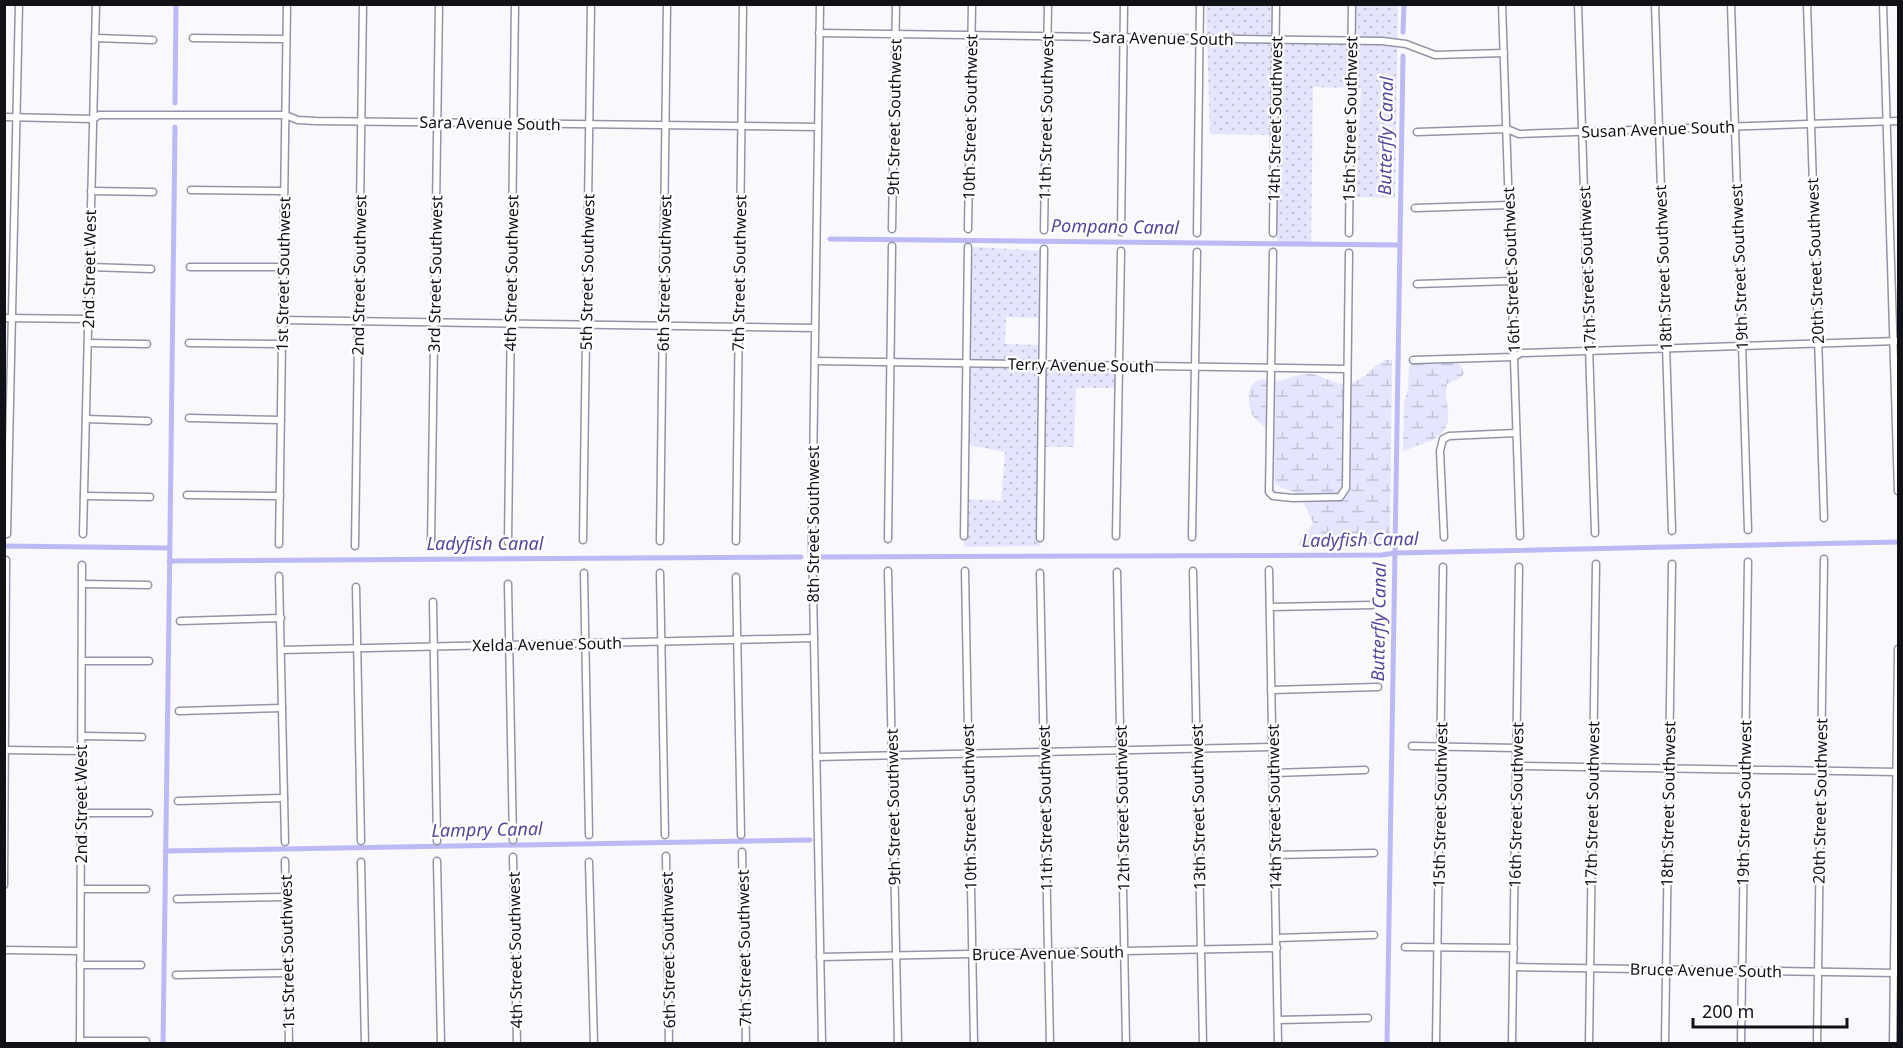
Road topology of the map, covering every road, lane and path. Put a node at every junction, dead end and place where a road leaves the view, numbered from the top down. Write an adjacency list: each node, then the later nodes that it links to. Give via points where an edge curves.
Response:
1 (19, 4): 39 (street)
2 (96, 4): 28 (street, 2nd Street West)
3 (287, 4): 31 (street, 1st Street Southwest)
4 (363, 4): 41 (street, 2nd Street Southwest)
5 (439, 4): 43 (street, 3rd Street Southwest)
6 (515, 4): 45 (street, 4th Street Southwest)
7 (591, 4): 46 (street, 5th Street Southwest)
8 (667, 4): 48 (street, 6th Street Southwest)
9 (743, 4): 49 (street, 7th Street Southwest)
10 (820, 4): 24 (street, 8th Street Southwest)
11 (896, 4): 25 (street, 9th Street Southwest)
12 (972, 4): 26 (street, 10th Street Southwest)
13 (1048, 4): 27 (street, 11th Street Southwest)
14 (1124, 4): 30 (street)
15 (1200, 4): 32 (street)
16 (1276, 4): 34 (street, 14th Street Southwest)
17 (1352, 4): 35 (street, 15th Street Southwest)
18 (1502, 4): 36 (street, 16th Street Southwest)
19 (1578, 4): 54 (street, 17th Street Southwest)
20 (1655, 4): 53 (street, 18th Street Southwest)
21 (1731, 4): 51 (street, 19th Street Southwest)
22 (1807, 4): 47 (street, 20th Street Southwest)
23 (1883, 4): 44 (street)
24 (819, 33): 25 (street, Sara Avenue South); 50 (street, 8th Street Southwest)
25 (895, 34): 26 (street, Sara Avenue South); 62 (street, 9th Street Southwest)
26 (971, 36): 27 (street, Sara Avenue South); 63 (street, 10th Street Southwest)
27 (1047, 37): 30 (street, Sara Avenue South); 64 (street, 11th Street Southwest)
28 (95, 38): 33 (street); 40 (street, 2nd Street West)
29 (194, 38): 31 (street)
30 (1124, 38): 32 (street, Sara Avenue South); 65 (street)
31 (286, 39): 37 (street, 1st Street Southwest)
32 (1200, 39): 34 (street, Sara Avenue South); 66 (street)
33 (153, 40)
34 (1276, 40): 35 (street, Sara Avenue South); 67 (street, 14th Street Southwest)
35 (1351, 41): 36 (street, Sara Avenue South, via 1394,42 1435,55); 68 (street, 15th Street Southwest)
36 (1504, 53): 52 (street, 16th Street Southwest)
37 (285, 115): 40 (street, Sara Avenue South, via 99,115); 41 (street, Sara Avenue South, via 298,120); 58 (street, 1st Street Southwest)
38 (4, 117): 39 (street, Sara Avenue South)
39 (16, 118): 40 (street, Sara Avenue South); 82 (street)
40 (93, 119): 57 (street, 2nd Street West)
41 (361, 121): 43 (street, Sara Avenue South); 85 (street, 2nd Street Southwest)
42 (1899, 121): 44 (street, Susan Avenue South)
43 (437, 122): 45 (street, Sara Avenue South); 86 (street, 3rd Street Southwest)
44 (1887, 122): 47 (street, Susan Avenue South); 92 (street)
45 (513, 123): 46 (street, Sara Avenue South); 87 (street, 4th Street Southwest)
46 (590, 124): 48 (street, Sara Avenue South); 88 (street, 5th Street Southwest)
47 (1811, 124): 51 (street, Susan Avenue South); 97 (street, 20th Street Southwest)
48 (666, 125): 49 (street, Sara Avenue South); 89 (street, 6th Street Southwest)
49 (742, 127): 50 (street, Sara Avenue South); 90 (street, 7th Street Southwest)
50 (818, 127): 91 (street, 8th Street Southwest)
51 (1735, 127): 53 (street, Susan Avenue South); 98 (street, 19th Street Southwest)
52 (1507, 129): 54 (street, Susan Avenue South, via 1519,134); 55 (street, Susan Avenue South); 60 (street, 16th Street Southwest)
53 (1659, 129): 54 (street, Susan Avenue South); 99 (street, 18th Street Southwest)
54 (1582, 131): 100 (street, 17th Street Southwest)
55 (1417, 132)
56 (191, 190): 58 (street)
57 (91, 191): 59 (street); 76 (street, 2nd Street West)
58 (284, 191): 78 (street, 1st Street Southwest)
59 (153, 192)
60 (1509, 205): 61 (street); 80 (street, 16th Street Southwest)
61 (1415, 208)
62 (892, 229)
63 (968, 229)
64 (1044, 230)
65 (1121, 232)
66 (1197, 233)
67 (1273, 233)
68 (1349, 233)
69 (892, 246): 104 (street)
70 (968, 248): 105 (street)
71 (1044, 249): 106 (street)
72 (1121, 251): 107 (street)
73 (1197, 252): 108 (street)
74 (1273, 252): 109 (street)
75 (1349, 253): 110 (street)
76 (89, 267): 79 (street); 83 (street, 2nd Street West)
77 (190, 267): 78 (street)
78 (283, 267): 84 (street, 1st Street Southwest)
79 (151, 269)
80 (1511, 281): 81 (street); 101 (street, 16th Street Southwest)
81 (1417, 284)
82 (8, 318): 83 (street); 125 (street)
83 (88, 319): 94 (street, 2nd Street West)
84 (282, 320): 85 (street); 96 (street, 1st Street Southwest)
85 (358, 322): 86 (street); 140 (street, 2nd Street Southwest)
86 (434, 323): 87 (street); 139 (street, 3rd Street Southwest)
87 (510, 324): 88 (street); 137 (street, 4th Street Southwest)
88 (586, 325): 89 (street); 134 (street, 5th Street Southwest)
89 (663, 326): 90 (street); 135 (street, 6th Street Southwest)
90 (739, 327): 91 (street); 136 (street, 7th Street Southwest)
91 (815, 328): 103 (street, 8th Street Southwest)
92 (1896, 341): 97 (street); 116 (street)
93 (189, 343): 96 (street)
94 (88, 344): 95 (street); 112 (street, 2nd Street West)
95 (147, 344)
96 (282, 344): 113 (street, 1st Street Southwest)
97 (1818, 344): 98 (street); 121 (street, 20th Street Southwest)
98 (1742, 346): 99 (street); 122 (street, 19th Street Southwest)
99 (1666, 348): 100 (street); 123 (street, 18th Street Southwest)
100 (1590, 351): 101 (street, via 1521,353); 124 (street, 17th Street Southwest)
101 (1514, 357): 102 (street); 115 (street, 16th Street Southwest)
102 (1413, 360)
103 (815, 362): 104 (street, Terry Avenue South); 168 (street, 8th Street Southwest)
104 (890, 362): 105 (street, Terry Avenue South); 133 (street)
105 (967, 364): 106 (street, Terry Avenue South); 127 (street)
106 (1042, 364): 107 (street, Terry Avenue South); 130 (street)
107 (1119, 366): 108 (street, Terry Avenue South); 128 (street)
108 (1195, 367): 109 (street, Terry Avenue South); 131 (street)
109 (1271, 368): 110 (street, Terry Avenue South); 110 (street, via 1269,492 1293,498 1340,497 1346,488)
110 (1347, 369)
111 (189, 418): 113 (street)
112 (86, 419): 114 (street); 119 (street, 2nd Street West)
113 (281, 420): 118 (street, 1st Street Southwest)
114 (148, 421)
115 (1516, 433): 129 (street, 16th Street Southwest); 132 (street, via 1449,436 1442,441)
116 (1899, 490)
117 (188, 495): 118 (street)
118 (280, 495): 138 (street, 1st Street Southwest)
119 (84, 496): 120 (street); 126 (street, 2nd Street West)
120 (150, 497)
121 (1824, 518)
122 (1748, 530)
123 (1672, 531)
124 (1595, 533)
125 (7, 534)
126 (83, 534)
127 (964, 536)
128 (1116, 536)
129 (1520, 536)
130 (1040, 537)
131 (1192, 537)
132 (1444, 537)
133 (888, 539)
134 (583, 540)
135 (660, 541)
136 (736, 541)
137 (508, 542)
138 (279, 544)
139 (431, 544)
140 (355, 546)
141 (6, 560): 190 (street)
142 (1824, 560): 202 (street, 20th Street Southwest)
143 (1748, 562): 201 (street, 19th Street Southwest)
144 (1596, 564): 198 (street, 17th Street Southwest)
145 (1672, 564): 199 (street, 18th Street Southwest)
146 (82, 565): 159 (street, 2nd Street West)
147 (1443, 567): 186 (street, 15th Street Southwest)
148 (1520, 567): 188 (street, 16th Street Southwest)
149 (1269, 570): 165 (street, 14th Street Southwest)
150 (1193, 571): 189 (street, 13th Street Southwest)
151 (888, 572): 195 (street, 9th Street Southwest)
152 (964, 572): 194 (street, 10th Street Southwest)
153 (1117, 572): 192 (street, 12th Street Southwest)
154 (584, 573): 171 (street)
155 (660, 573): 170 (street)
156 (1040, 573): 193 (street, 11th Street Southwest)
157 (279, 576): 166 (street)
158 (736, 577): 169 (street)
159 (83, 584): 161 (street); 177 (street, 2nd Street West)
160 (508, 584): 172 (street)
161 (148, 585)
162 (356, 587): 174 (street)
163 (432, 602): 173 (street)
164 (1372, 605): 165 (street)
165 (1270, 607): 180 (street, 14th Street Southwest)
166 (280, 618): 167 (street); 176 (street)
167 (180, 621)
168 (813, 638): 169 (street, Xelda Avenue South); 196 (street, 8th Street Southwest)
169 (738, 640): 170 (street, Xelda Avenue South); 209 (street)
170 (661, 642): 171 (street, Xelda Avenue South); 211 (street)
171 (586, 644): 172 (street, Xelda Avenue South); 210 (street)
172 (510, 645): 173 (street, Xelda Avenue South); 212 (street)
173 (433, 646): 174 (street, Xelda Avenue South); 213 (street)
174 (357, 648): 176 (street, Xelda Avenue South); 215 (street)
175 (1899, 649): 204 (street)
176 (281, 650): 181 (street)
177 (82, 661): 178 (street); 183 (street, 2nd Street West)
178 (149, 661)
179 (1378, 687): 180 (street)
180 (1271, 690): 187 (street, 14th Street Southwest)
181 (282, 708): 182 (street); 205 (street)
182 (179, 711)
183 (82, 736): 184 (street); 191 (street, 2nd Street West)
184 (142, 737)
185 (1412, 746): 186 (street)
186 (1441, 746): 188 (street); 233 (street, 15th Street Southwest)
187 (1272, 747): 189 (street); 203 (street, 14th Street Southwest)
188 (1517, 748): 197 (street, 16th Street Southwest)
189 (1197, 749): 192 (street); 237 (street, 13th Street Southwest)
190 (5, 750): 191 (street); 225 (street)
191 (81, 751): 207 (street, 2nd Street West)
192 (1121, 751): 193 (street); 239 (street, 12th Street Southwest)
193 (1044, 752): 194 (street); 240 (street, 11th Street Southwest)
194 (968, 753): 195 (street); 241 (street, 10th Street Southwest)
195 (892, 755): 196 (street); 242 (street, 9th Street Southwest)
196 (816, 757): 243 (street, 8th Street Southwest)
197 (1517, 766): 198 (street); 235 (street, 16th Street Southwest)
198 (1593, 768): 199 (street); 247 (street, 17th Street Southwest)
199 (1669, 769): 201 (street); 248 (street, 18th Street Southwest)
200 (1365, 770): 203 (street)
201 (1745, 770): 202 (street); 249 (street, 19th Street Southwest)
202 (1821, 771): 204 (street); 250 (street, 20th Street Southwest)
203 (1273, 772): 218 (street, 14th Street Southwest)
204 (1898, 772): 252 (street)
205 (284, 798): 206 (street); 214 (street)
206 (178, 801)
207 (81, 813): 208 (street); 226 (street, 2nd Street West)
208 (149, 813)
209 (741, 835)
210 (589, 836)
211 (666, 836)
212 (513, 840)
213 (437, 841)
214 (285, 842)
215 (361, 842)
216 (742, 852): 264 (street, 7th Street Southwest)
217 (1374, 853): 218 (street)
218 (1275, 855): 231 (street, 14th Street Southwest)
219 (666, 856): 263 (street, 6th Street Southwest)
220 (513, 857): 261 (street, 4th Street Southwest)
221 (285, 861): 228 (street, 1st Street Southwest)
222 (437, 861): 260 (street)
223 (361, 862): 259 (street)
224 (589, 862): 262 (street)
225 (4, 885)
226 (81, 889): 227 (street); 238 (street, 2nd Street West)
227 (146, 889)
228 (286, 897): 229 (street); 251 (street, 1st Street Southwest)
229 (177, 899)
230 (1374, 935): 231 (street)
231 (1276, 938): 234 (street, 14th Street Southwest)
232 (1405, 946): 233 (street)
233 (1438, 947): 235 (street); 272 (street, 15th Street Southwest)
234 (1276, 948): 237 (street, Bruce Avenue South); 255 (street, 14th Street Southwest)
235 (1514, 948): 246 (street, 16th Street Southwest)
236 (4, 950): 238 (street)
237 (1201, 950): 239 (street, Bruce Avenue South); 270 (street, 13th Street Southwest)
238 (80, 951): 244 (street, 2nd Street West)
239 (1124, 951): 240 (street, Bruce Avenue South); 269 (street, 12th Street Southwest)
240 (1048, 953): 241 (street, Bruce Avenue South); 268 (street, 11th Street Southwest)
241 (972, 954): 242 (street, Bruce Avenue South); 267 (street, 10th Street Southwest)
242 (896, 956): 243 (street, Bruce Avenue South); 266 (street, 9th Street Southwest)
243 (820, 957): 265 (street, 8th Street Southwest)
244 (80, 965): 245 (street); 257 (street, 2nd Street West)
245 (141, 965)
246 (1514, 967): 247 (street, Bruce Avenue South); 273 (street, 16th Street Southwest)
247 (1590, 968): 248 (street, Bruce Avenue South); 274 (street, 17th Street Southwest)
248 (1666, 970): 249 (street, Bruce Avenue South); 275 (street, 18th Street Southwest)
249 (1742, 971): 250 (street, Bruce Avenue South); 276 (street, 19th Street Southwest)
250 (1818, 972): 252 (street, Bruce Avenue South); 277 (street, 20th Street Southwest)
251 (288, 973): 253 (street); 258 (street, 1st Street Southwest)
252 (1896, 973): 278 (street)
253 (176, 975)
254 (1368, 1018): 255 (street)
255 (1278, 1020): 271 (street, 14th Street Southwest)
256 (146, 1041): 257 (street)
257 (80, 1042)
258 (289, 1044)
259 (365, 1044)
260 (441, 1044)
261 (517, 1044)
262 (594, 1044)
263 (669, 1044)
264 (746, 1044)
265 (822, 1044)
266 (898, 1044)
267 (974, 1044)
268 (1050, 1044)
269 (1126, 1044)
270 (1203, 1044)
271 (1278, 1044)
272 (1436, 1044)
273 (1512, 1044)
274 (1589, 1044)
275 (1665, 1044)
276 (1741, 1044)
277 (1817, 1044)
278 (1893, 1044)

